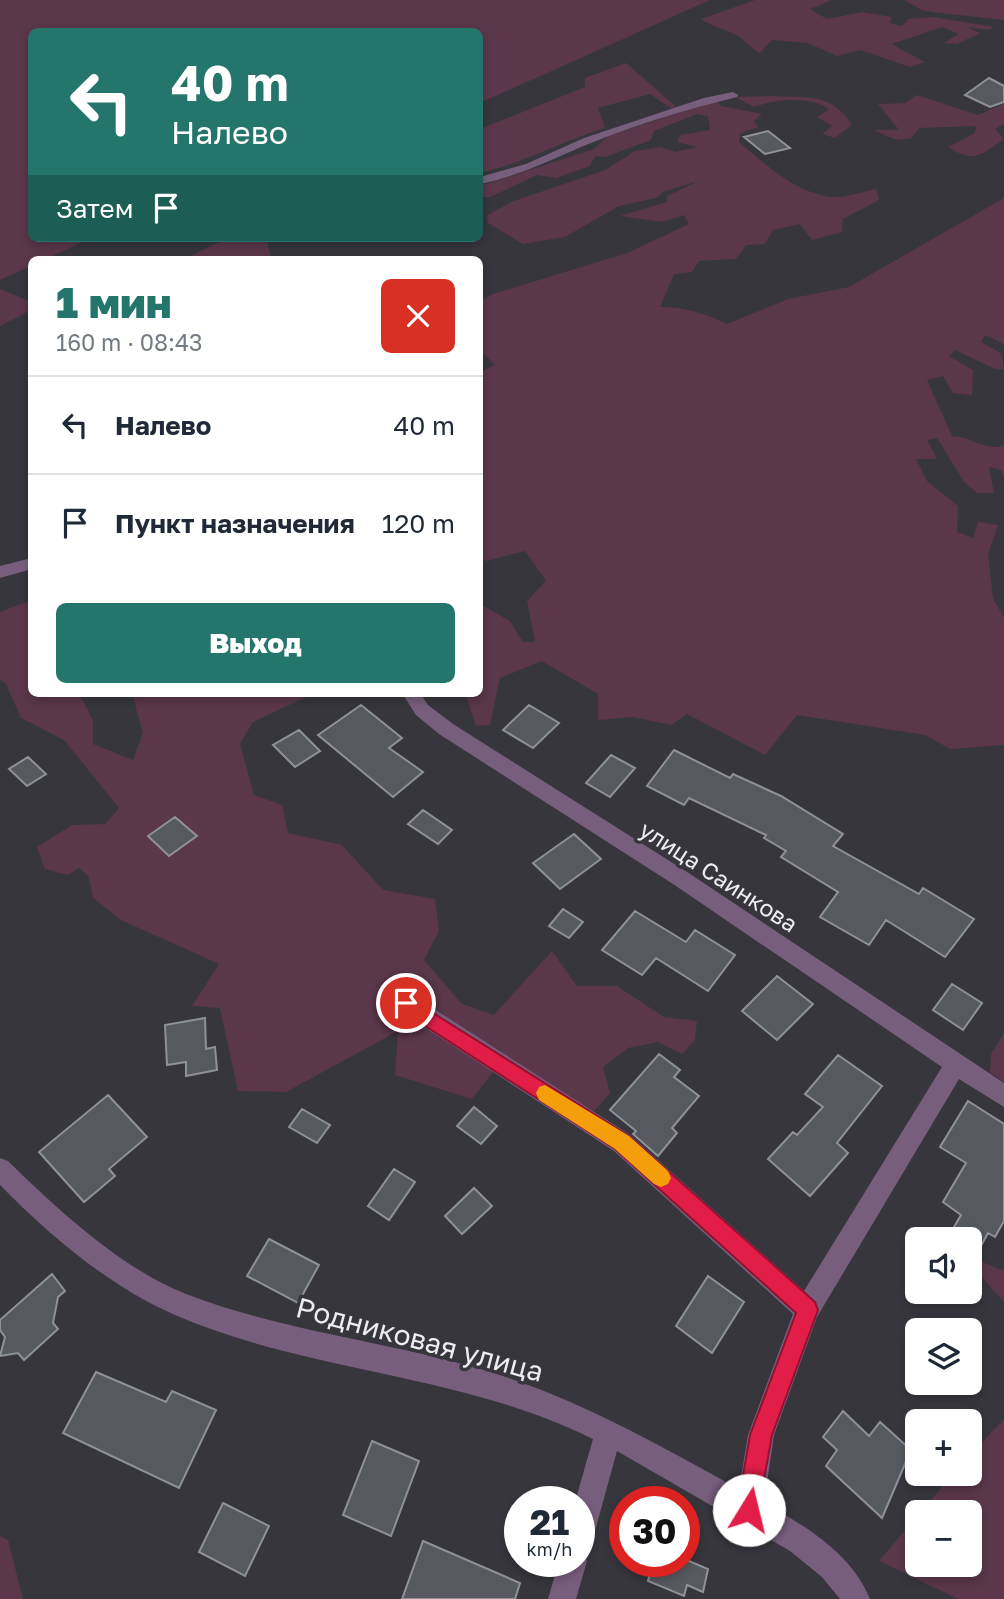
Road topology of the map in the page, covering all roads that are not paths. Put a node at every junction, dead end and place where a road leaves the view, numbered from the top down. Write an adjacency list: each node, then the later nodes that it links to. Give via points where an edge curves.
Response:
1 (733, 96): 2 (street, via 588,140 530,167)
2 (483, 180)
3 (28, 564): 4 (street)
4 (0, 572)
5 (414, 697): 7 (street, улица Саинкова, via 446,729 680,878)
6 (406, 1003): 10 (street, via 622,1143)
7 (956, 1064): 8 (street, улица Саинкова); 10 (street)
8 (1004, 1096)
9 (0, 1169): 11 (street, Родниковая улица, via 95,1251 180,1304 259,1330 463,1378 541,1402)
10 (807, 1310): 13 (street, via 761,1435)
11 (608, 1433): 12 (street); 13 (street, Родниковая улица)
12 (593, 1486)
13 (749, 1510): 16 (street, Родниковая улица, via 827,1560)
14 (568, 1577): 15 (street)
15 (562, 1599)
16 (856, 1599)

